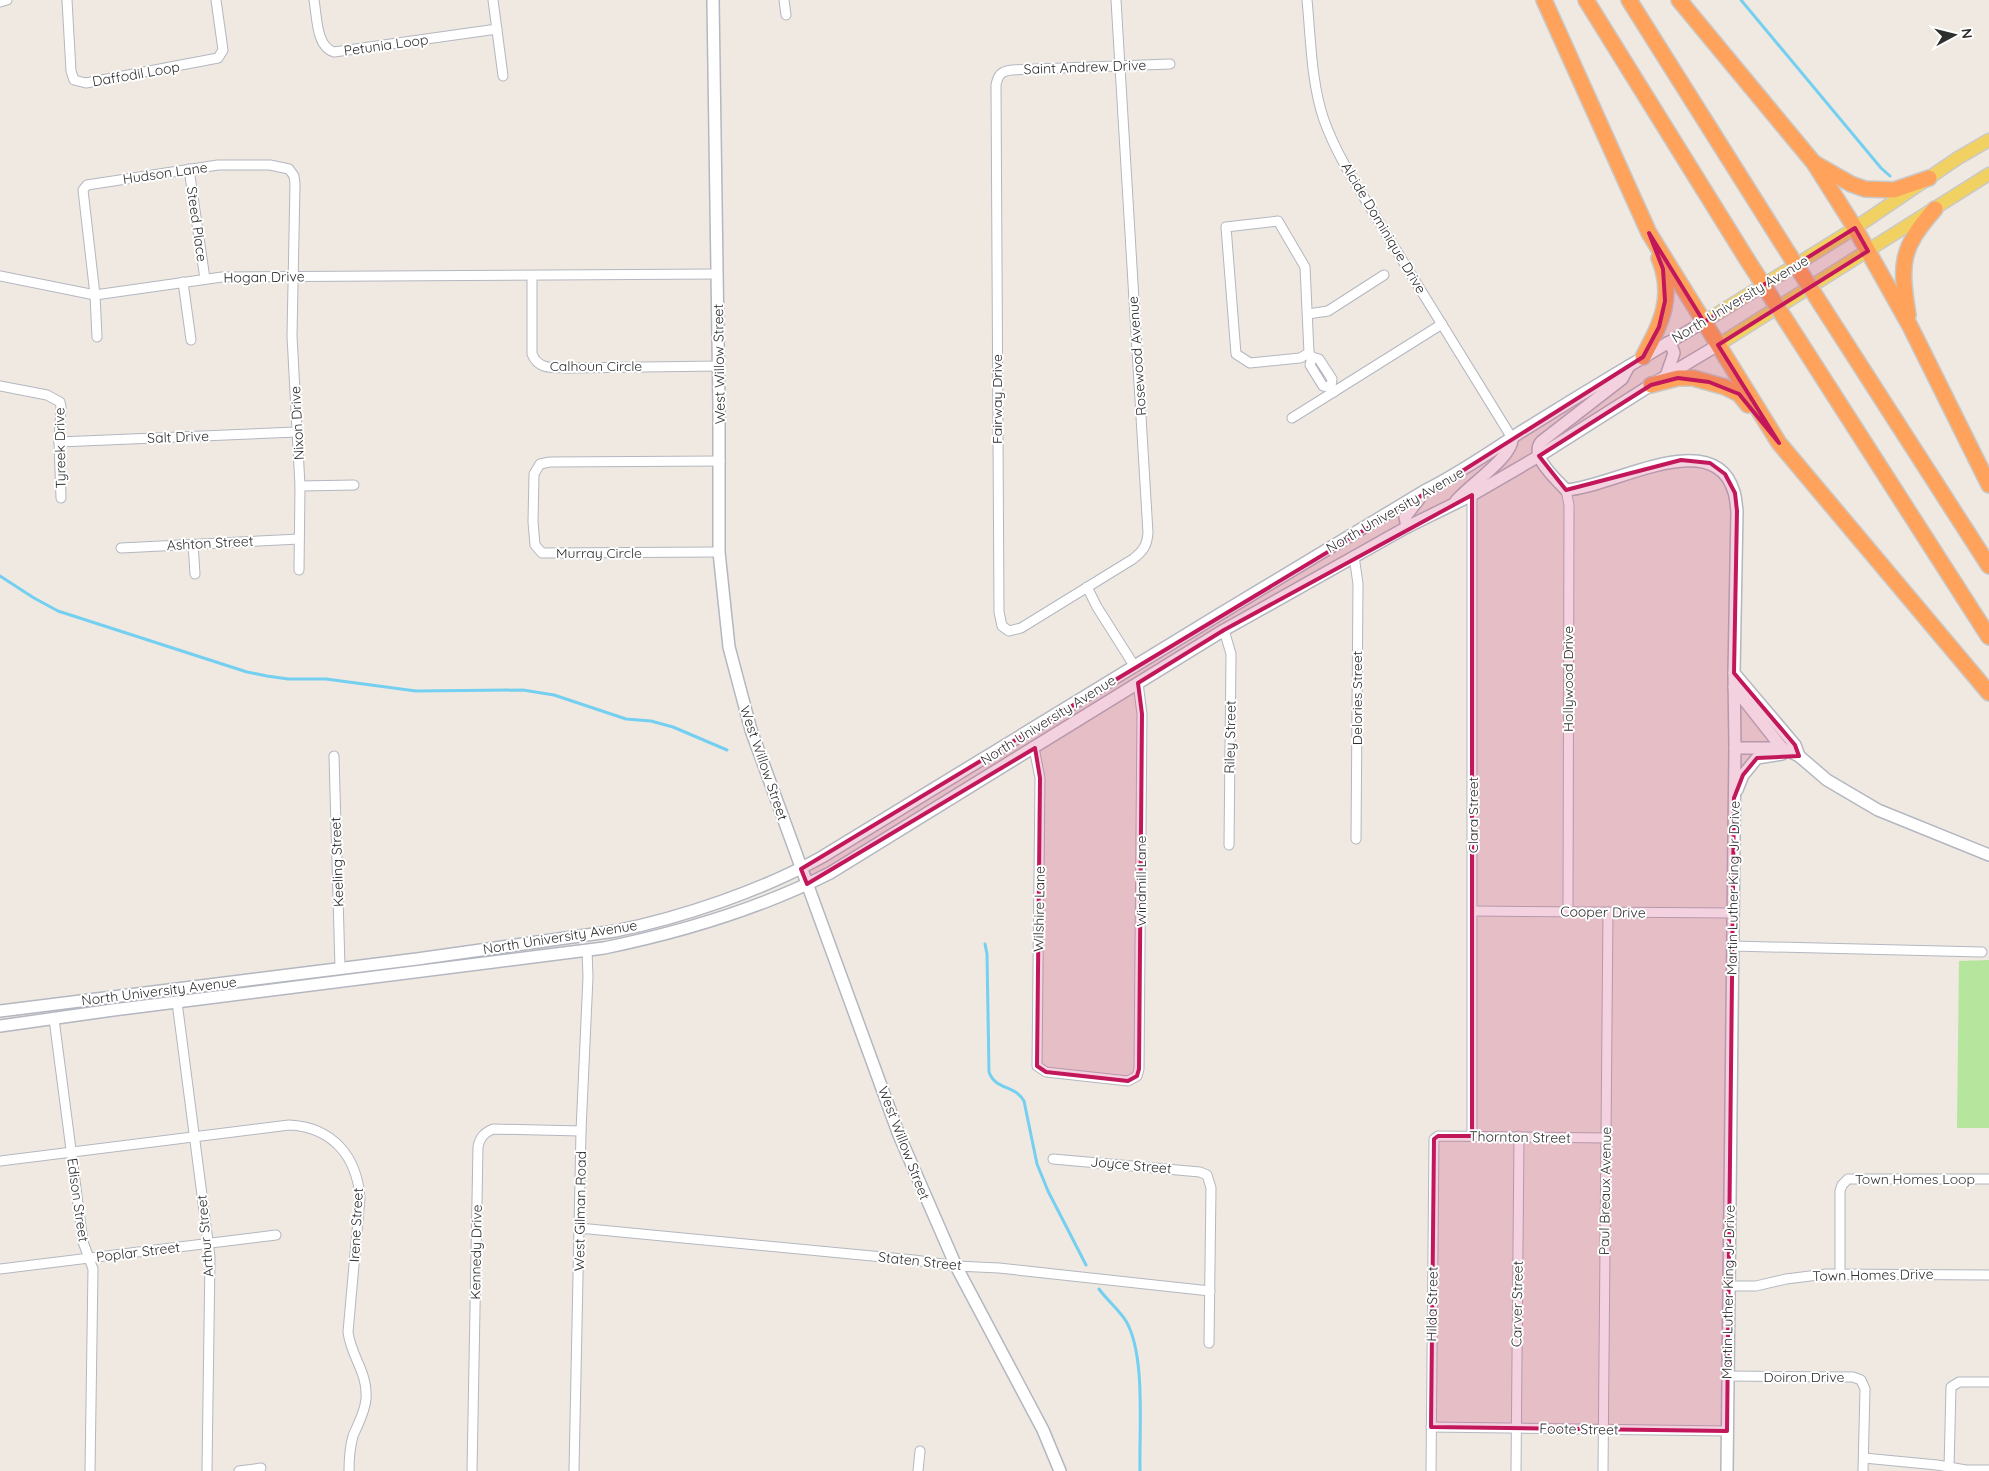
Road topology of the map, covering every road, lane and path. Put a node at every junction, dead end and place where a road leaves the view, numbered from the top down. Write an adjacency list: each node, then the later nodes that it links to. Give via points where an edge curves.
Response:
1 (7, 0): 14 (street)
2 (67, 0): 3 (street, Daffodil Loop, via 70,71 74,80 86,83 218,58 223,50)
3 (216, 0)
4 (314, 0): 16 (street, Petunia Loop, via 321,40 325,48 334,52)
5 (493, 0): 16 (street)
6 (713, 0): 30 (main road, West Willow Street)
7 (784, 0): 15 (street)
8 (1116, 0): 18 (street, Rosewood Avenue)
9 (1308, 0): 40 (street, Alcide Dominique Drive, via 1317,92 1332,141)
10 (1544, 0): 28 (highway)
11 (1586, 0): 82 (highway, bridge, via 1748,261)
12 (1629, 0): 77 (highway, bridge)
13 (1679, 0): 22 (highway)
14 (0, 2)
15 (786, 15)
16 (497, 29): 20 (street)
17 (1170, 64): 18 (street, Saint Andrew Drive)
18 (1120, 67): 19 (street, Saint Andrew Drive, via 1012,70); 80 (street, Rosewood Avenue, via 1148,533 1146,546 1140,554)
19 (1000, 74): 80 (street, Fairway Drive, via 996,85 1000,621 1005,629 1021,628)
20 (504, 76)
21 (1989, 140): 25 (main road, North University Avenue)
22 (1814, 163): 25 (highway, via 1865,189 1894,190); 27 (highway)
23 (189, 169): 33 (street, Hudson Lane, via 218,165 270,165 289,169 295,184); 35 (street, Steed Place); 37 (street, Hudson Lane, via 87,185 83,190)
24 (1989, 174): 26 (main road, North University Avenue)
25 (1929, 178): 27 (main road, North University Avenue)
26 (1935, 209): 29 (main road, North University Avenue); 41 (highway, via 1916,231 1905,260 1903,284)
27 (1855, 228): 29 (highway); 39 (main road, North University Avenue)
28 (1649, 233): 39 (highway); 47 (highway, via 1663,269 1665,301 1663,315)
29 (1868, 251): 41 (highway); 45 (main road, North University Avenue)
30 (717, 274): 34 (street); 48 (main road, West Willow Street)
31 (1384, 275): 38 (street, via 1328,311)
32 (0, 276): 37 (street, Hogan Drive)
33 (293, 276): 34 (street, Hogan Drive); 35 (street, Hogan Drive); 56 (street, Nixon Drive, via 292,336)
34 (532, 276): 48 (street, Calhoun Circle, via 532,354 539,365 569,368)
35 (204, 279): 36 (street, Hogan Drive)
36 (183, 282): 37 (street, Hogan Drive); 43 (street)
37 (95, 295): 42 (street, Hudson Lane)
38 (1308, 314): 46 (street); 46 (street, via 1306,267 1278,221 1226,227 1236,354 1250,363)
39 (1704, 322): 44 (main road, North University Avenue); 45 (highway)
40 (1442, 324): 54 (street); 57 (street, Alcide Dominique Drive)
41 (1910, 326): 63 (highway)
42 (97, 337)
43 (190, 340)
44 (1667, 343): 47 (main road, North University Avenue); 51 (main road, via 1674,353)
45 (1718, 345): 51 (main road, North University Avenue); 59 (highway)
46 (1310, 355): 49 (street, via 1319,358); 50 (street, via 1310,365)
47 (1636, 360): 57 (main road, North University Avenue); 60 (main road, via 1622,379 1539,444)
48 (719, 366): 61 (main road, West Willow Street)
49 (1325, 368): 50 (street); 54 (street)
50 (1316, 374): 54 (street, via 1323,386)
51 (1666, 376): 52 (main road, North University Avenue)
52 (1651, 385): 59 (highway, via 1693,378 1724,387 1739,394); 60 (main road, North University Avenue)
53 (0, 386): 58 (street, Tyreek Drive, via 59,400)
54 (1333, 390): 55 (street)
55 (1292, 418)
56 (297, 432): 58 (street, Salt Drive); 64 (street, Nixon Drive)
57 (1512, 438): 65 (main road, North University Avenue, via 1459,473); 69 (main road, via 1510,449 1502,458)
58 (59, 442): 68 (street, Tyreek Drive)
59 (1779, 443): 87 (highway)
60 (1539, 456): 66 (main road); 67 (main road, North University Avenue)
61 (720, 461): 75 (main road, West Willow Street); 75 (street, Murray Circle, via 540,464 534,474 533,522 535,545 542,553)
62 (354, 485): 64 (street)
63 (1989, 485)
64 (300, 486): 72 (street, Nixon Drive)
65 (1426, 490): 70 (main road, via 1405,516); 71 (main road, North University Avenue)
66 (1566, 490): 84 (main road, Martin Luther King Jr Drive, via 1681,460 1699,460 1725,474 1735,493 1737,511); 101 (street, Hollywood Drive, via 1569,505)
67 (1472, 495): 69 (main road, North University Avenue); 100 (street, Clara Street)
68 (61, 498)
69 (1453, 504): 70 (main road, North University Avenue)
70 (1406, 527): 76 (main road, North University Avenue)
71 (1350, 536): 76 (main road); 83 (main road, North University Avenue)
72 (299, 539): 73 (street, Ashton Street); 78 (street, Nixon Drive)
73 (193, 544): 74 (street, Ashton Street); 79 (street)
74 (121, 548)
75 (719, 552): 98 (main road, West Willow Street, via 729,647 740,695)
76 (1354, 556): 81 (main road, North University Avenue); 95 (street, Delories Street, via 1358,584)
77 (1989, 566)
78 (299, 570)
79 (195, 574)
80 (1087, 587): 83 (street)
81 (1224, 630): 85 (main road, North University Avenue); 96 (street, Riley Street, via 1231,654)
82 (1989, 637)
83 (1135, 667): 88 (main road, North University Avenue)
84 (1734, 673): 86 (main road, Martin Luther King Jr Drive); 93 (main road, via 1795,745)
85 (1138, 683): 89 (main road, North University Avenue); 112 (street, Windmill Lane, via 1142,714 1139,1069 1135,1078 1121,1082)
86 (1734, 687): 90 (main road, Martin Luther King Jr Drive); 91 (main road)
87 (1989, 693)
88 (1030, 732): 89 (main road); 98 (main road, North University Avenue)
89 (1034, 748): 99 (main road, North University Avenue); 112 (street, Wilshire Lane, via 1040,782 1038,1066)
90 (1735, 748): 91 (main road); 94 (main road, Martin Luther King Jr Drive)
91 (1782, 748): 93 (main road)
92 (334, 756): 107 (street, Keeling Street)
93 (1799, 756): 94 (main road, via 1757,758 1743,775); 97 (main road, via 1827,780 1878,810)
94 (1734, 798): 103 (main road, Martin Luther King Jr Drive)
95 (1356, 839)
96 (1229, 845)
97 (1989, 855)
98 (801, 869): 99 (main road, West Willow Street); 107 (main road, North University Avenue, via 697,909 635,927)
99 (807, 884): 105 (main road, North University Avenue, via 654,938); 127 (main road, West Willow Street, via 899,1135)
100 (1473, 910): 101 (street, Cooper Drive); 115 (street, Clara Street)
101 (1568, 911): 102 (street, Cooper Drive)
102 (1608, 912): 103 (street, Cooper Drive); 118 (street, Paul Breaux Avenue)
103 (1732, 913): 104 (main road, Martin Luther King Jr Drive)
104 (1732, 946): 106 (street); 131 (main road, Martin Luther King Jr Drive)
105 (587, 950): 108 (main road, North University Avenue); 113 (street, West Gilman Road)
106 (1982, 952)
107 (340, 968): 109 (main road, North University Avenue)
108 (177, 1002): 110 (main road, North University Avenue); 114 (street, Arthur Street)
109 (0, 1011)
110 (54, 1019): 111 (main road, North University Avenue); 119 (street, Edison Street)
111 (0, 1026)
112 (1041, 1070)
113 (581, 1131): 123 (street, West Gilman Road); 149 (street, Kennedy Drive, via 494,1129 483,1134 480,1140)
114 (195, 1136): 119 (street, Irene Street); 125 (street, Arthur Street); 148 (street, Irene Street, via 273,1126 303,1127 329,1138 355,1169 360,1198 348,1332 363,1373 366,1401 353,1438)
115 (1472, 1136): 116 (street, Thornton Street); 117 (street, Thornton Street)
116 (1519, 1136): 118 (street, Thornton Street); 137 (street, Carver Street)
117 (1435, 1137): 136 (street, Hilda Street)
118 (1606, 1138): 138 (street, Paul Breaux Avenue)
119 (71, 1152): 121 (street, Irene Street); 126 (street, Edison Street, via 83,1242)
120 (1054, 1159): 132 (street, Joyce Street, via 1207,1175 1211,1188)
121 (0, 1161)
122 (1989, 1179): 129 (street, Town Homes Loop, via 1848,1179 1840,1191)
123 (579, 1228): 127 (street, Staten Street); 150 (street, West Gilman Road)
124 (276, 1235): 125 (street, Poplar Street)
125 (208, 1243): 126 (street, Poplar Street); 146 (street, Arthur Street)
126 (89, 1258): 128 (street, Poplar Street); 145 (street, Edison Street, via 93,1269)
127 (956, 1266): 132 (street, Staten Street); 152 (main road, West Willow Street, via 1043,1430)
128 (0, 1269)
129 (1840, 1273): 130 (street, Town Homes Drive); 131 (street, Town Homes Drive, via 1756,1286)
130 (1989, 1275)
131 (1728, 1286): 134 (main road, Martin Luther King Jr Drive)
132 (1210, 1291): 133 (street)
133 (1209, 1343)
134 (1728, 1376): 139 (main road, Martin Luther King Jr Drive); 141 (street, Doiron Drive, via 1853,1377 1861,1380 1865,1388)
135 (1989, 1382): 143 (street, via 1959,1382 1951,1388)
136 (1431, 1427): 137 (street, Foote Street); 153 (street, Hilda Street)
137 (1516, 1428): 138 (street, Foote Street); 154 (street, Carver Street)
138 (1603, 1429): 139 (street, Foote Street); 155 (street, Paul Breaux Avenue)
139 (1727, 1431): 156 (main road, Martin Luther King Jr Drive)
140 (920, 1451): 151 (street)
141 (1864, 1458): 143 (street); 157 (street)
142 (261, 1468): 147 (street)
143 (1949, 1468): 144 (street)
144 (1989, 1470)
145 (90, 1471)
146 (207, 1471)
147 (239, 1471)
148 (349, 1471)
149 (472, 1471)
150 (574, 1471)
151 (918, 1471)
152 (1060, 1471)
153 (1431, 1471)
154 (1516, 1471)
155 (1603, 1471)
156 (1728, 1471)
157 (1863, 1471)

